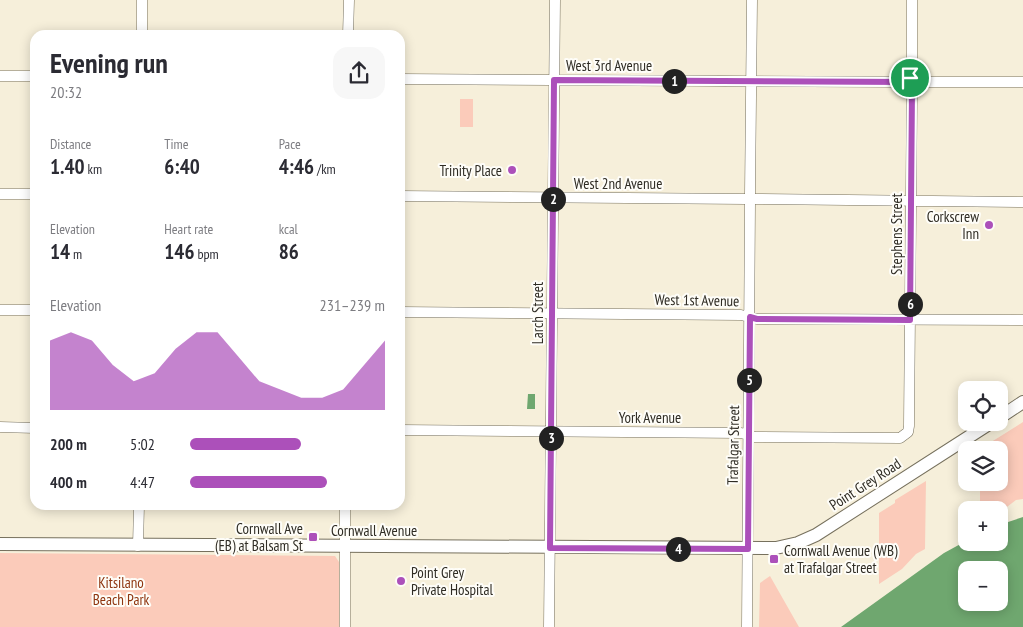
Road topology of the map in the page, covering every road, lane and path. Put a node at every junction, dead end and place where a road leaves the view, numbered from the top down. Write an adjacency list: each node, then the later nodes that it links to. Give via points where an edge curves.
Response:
1 (142, 0): 6 (street)
2 (349, 0): 7 (street)
3 (555, 0): 11 (street, Larch Street)
4 (752, 0): 12 (street, Trafalgar Street)
5 (912, 0): 13 (street, Stephens Street)
6 (142, 30)
7 (348, 30)
8 (0, 76): 9 (street)
9 (30, 76)
10 (405, 79): 11 (street, West 3rd Avenue)
11 (554, 80): 12 (street, West 3rd Avenue); 18 (street, Larch Street)
12 (751, 81): 13 (street, West 3rd Avenue); 19 (street, Trafalgar Street)
13 (912, 82): 14 (street, West 3rd Avenue); 20 (street, Stephens Street)
14 (1023, 82)
15 (0, 194): 16 (street)
16 (30, 194)
17 (405, 196): 18 (street, West 2nd Avenue)
18 (553, 198): 19 (street, West 2nd Avenue); 25 (street, Larch Street)
19 (750, 199): 20 (street, West 2nd Avenue); 26 (street, Trafalgar Street)
20 (911, 200): 21 (street, West 2nd Avenue); 27 (street, Stephens Street)
21 (1023, 202)
22 (0, 310): 23 (street)
23 (30, 310)
24 (405, 312): 25 (street, West 1st Avenue)
25 (552, 314): 26 (street, West 1st Avenue); 34 (street, Larch Street)
26 (750, 317): 27 (street, West 1st Avenue); 36 (street, Trafalgar Street)
27 (910, 320): 28 (street, West 1st Avenue); 37 (street, Stephens Street, via 909,426 908,432)
28 (1023, 320)
29 (1023, 402): 30 (main road)
30 (1008, 412)
31 (0, 428): 32 (street)
32 (30, 428)
33 (405, 430): 34 (street, York Avenue)
34 (552, 431): 36 (street, York Avenue); 43 (street, Larch Street)
35 (978, 431): 44 (main road, Point Grey Road, via 816,535 784,547)
36 (748, 435): 37 (street, York Avenue); 44 (street, Trafalgar Street)
37 (900, 438)
38 (139, 510): 41 (street)
39 (345, 510): 42 (street)
40 (0, 544): 41 (main road, Cornwall Avenue)
41 (138, 546): 42 (main road, Cornwall Avenue)
42 (345, 546): 43 (main road, Cornwall Avenue); 45 (street)
43 (550, 548): 44 (main road, Cornwall Avenue); 46 (street, Larch Street)
44 (748, 549): 47 (street, Trafalgar Street)
45 (345, 627)
46 (549, 627)
47 (748, 627)

